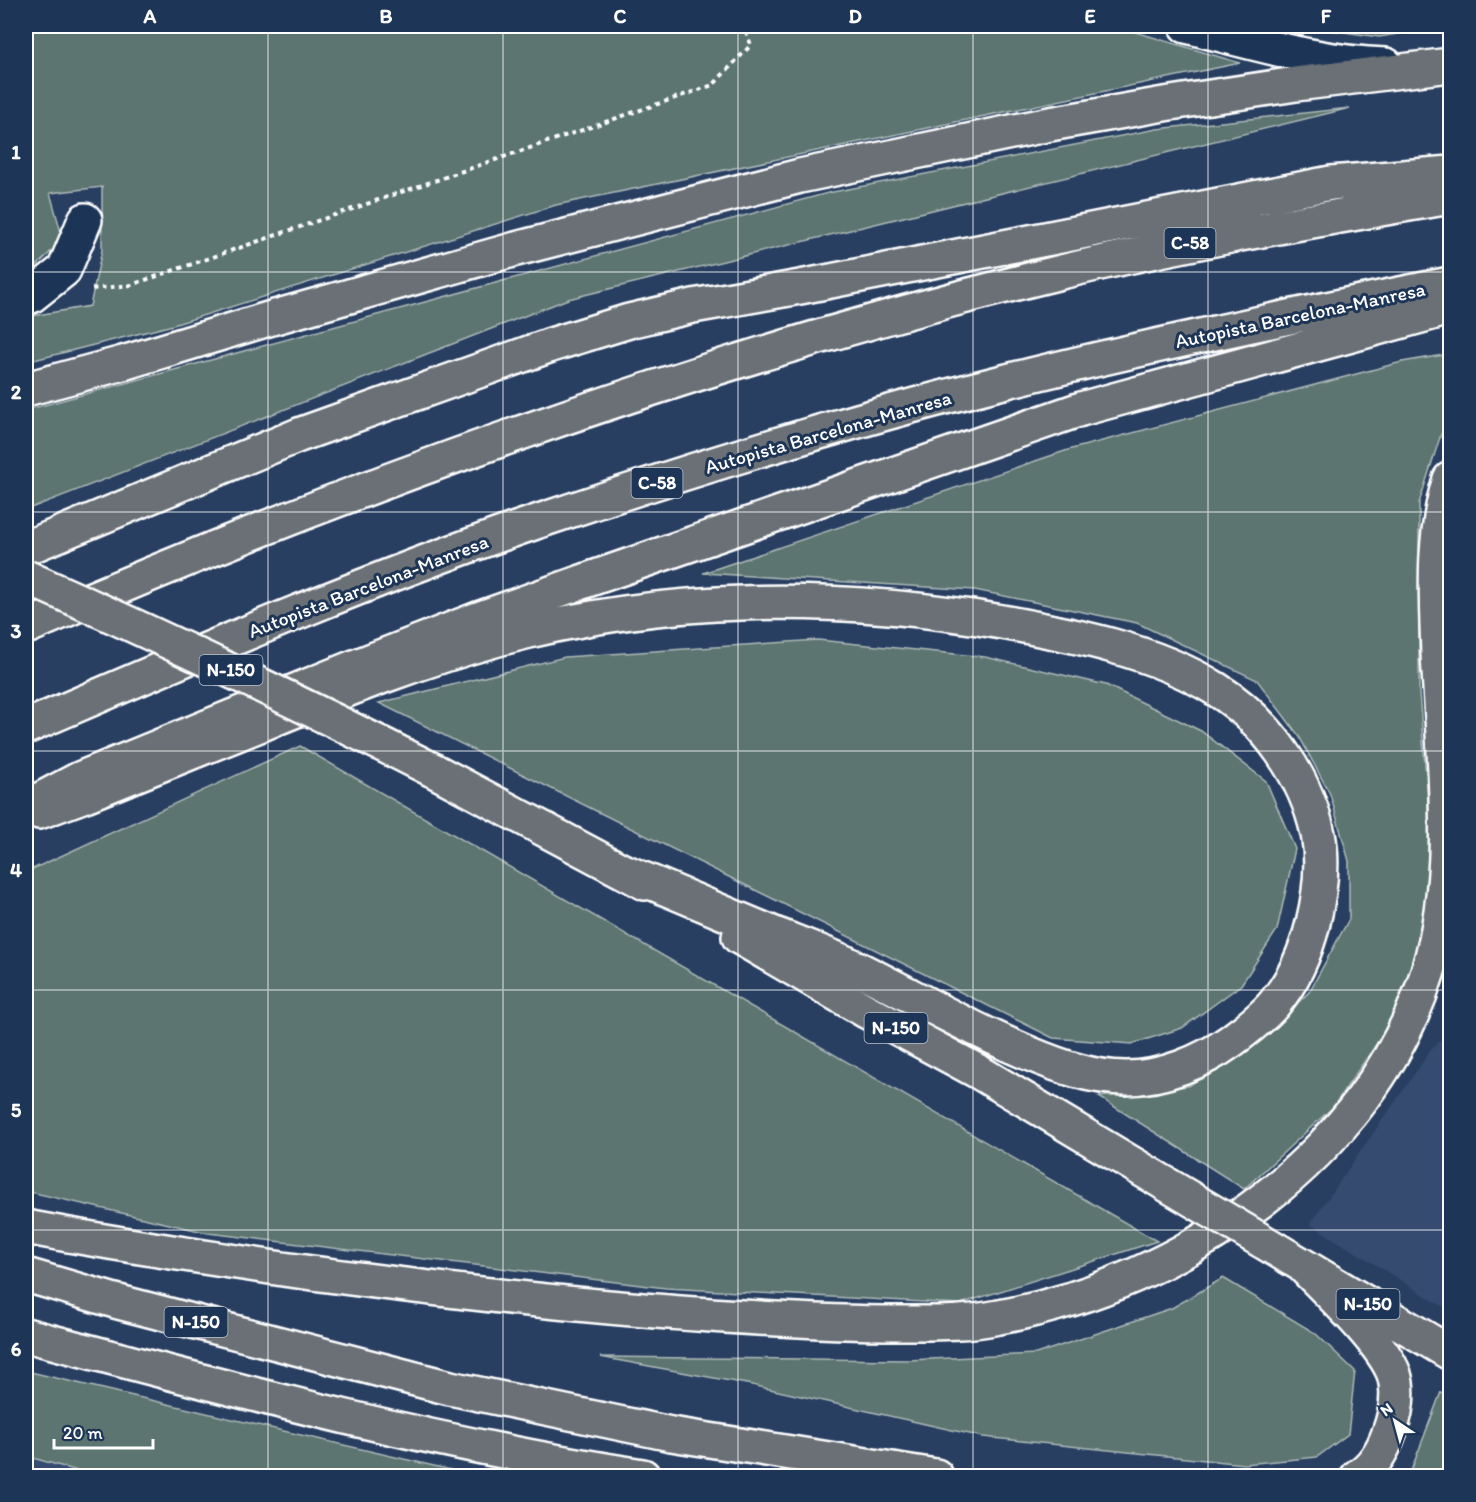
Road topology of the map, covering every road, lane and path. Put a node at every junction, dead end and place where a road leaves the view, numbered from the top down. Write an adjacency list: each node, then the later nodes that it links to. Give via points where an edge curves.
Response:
1 (744, 26): 8 (path, via 751,45 713,85 131,285)
2 (1186, 26): 3 (street, via 1353,64)
3 (1450, 64): 11 (main road, via 1164,104 800,176 516,249)
4 (1450, 173): 13 (main road, via 1331,183 629,321 310,431)
5 (1450, 197): 15 (main road, C-58, via 1207,239 1054,274 895,315 682,378 327,503 137,578)
6 (84, 220): 9 (street, via 64,270)
7 (1450, 284): 16 (main road, Autopista Barcelona-Manresa / C-58, via 999,383 690,472 538,522 380,581 232,638)
8 (87, 290)
9 (26, 298)
10 (1450, 308): 17 (main road, via 1081,410 604,574 349,669 79,779)
11 (26, 389)
12 (1450, 479): 20 (main road, via 1436,551 1435,594 1446,857 1441,912 1428,971 1405,1029 1352,1112 1315,1154 1267,1197 1187,1251 1094,1293 1006,1316 943,1323 861,1323 512,1299 177,1253)
13 (26, 548)
14 (26, 577): 19 (main road, N-150, bridge, via 290,698)
15 (26, 627)
16 (26, 727)
17 (26, 807)
18 (26, 816): 19 (main road, via 370,680 504,638 568,623 695,605 844,604 967,616 1096,642 1162,663 1218,690 1256,722 1295,774 1310,806 1321,870 1309,939 1294,974 1273,1005 1217,1050 1184,1066 1126,1078 1087,1074 986,1036 842,962)
19 (626, 872): 21 (main road, N-150, bridge, via 977,1071)
20 (26, 1227)
21 (1303, 1266): 24 (main road, N-150); 27 (main road, via 1381,1352 1394,1374 1397,1395 1392,1424 1378,1457)
22 (26, 1275): 26 (main road, N-150, via 450,1388 671,1434)
23 (26, 1335): 25 (main road, via 417,1433 568,1465)
24 (1442, 1348)
25 (643, 1476)
26 (936, 1476)
27 (1358, 1476)

